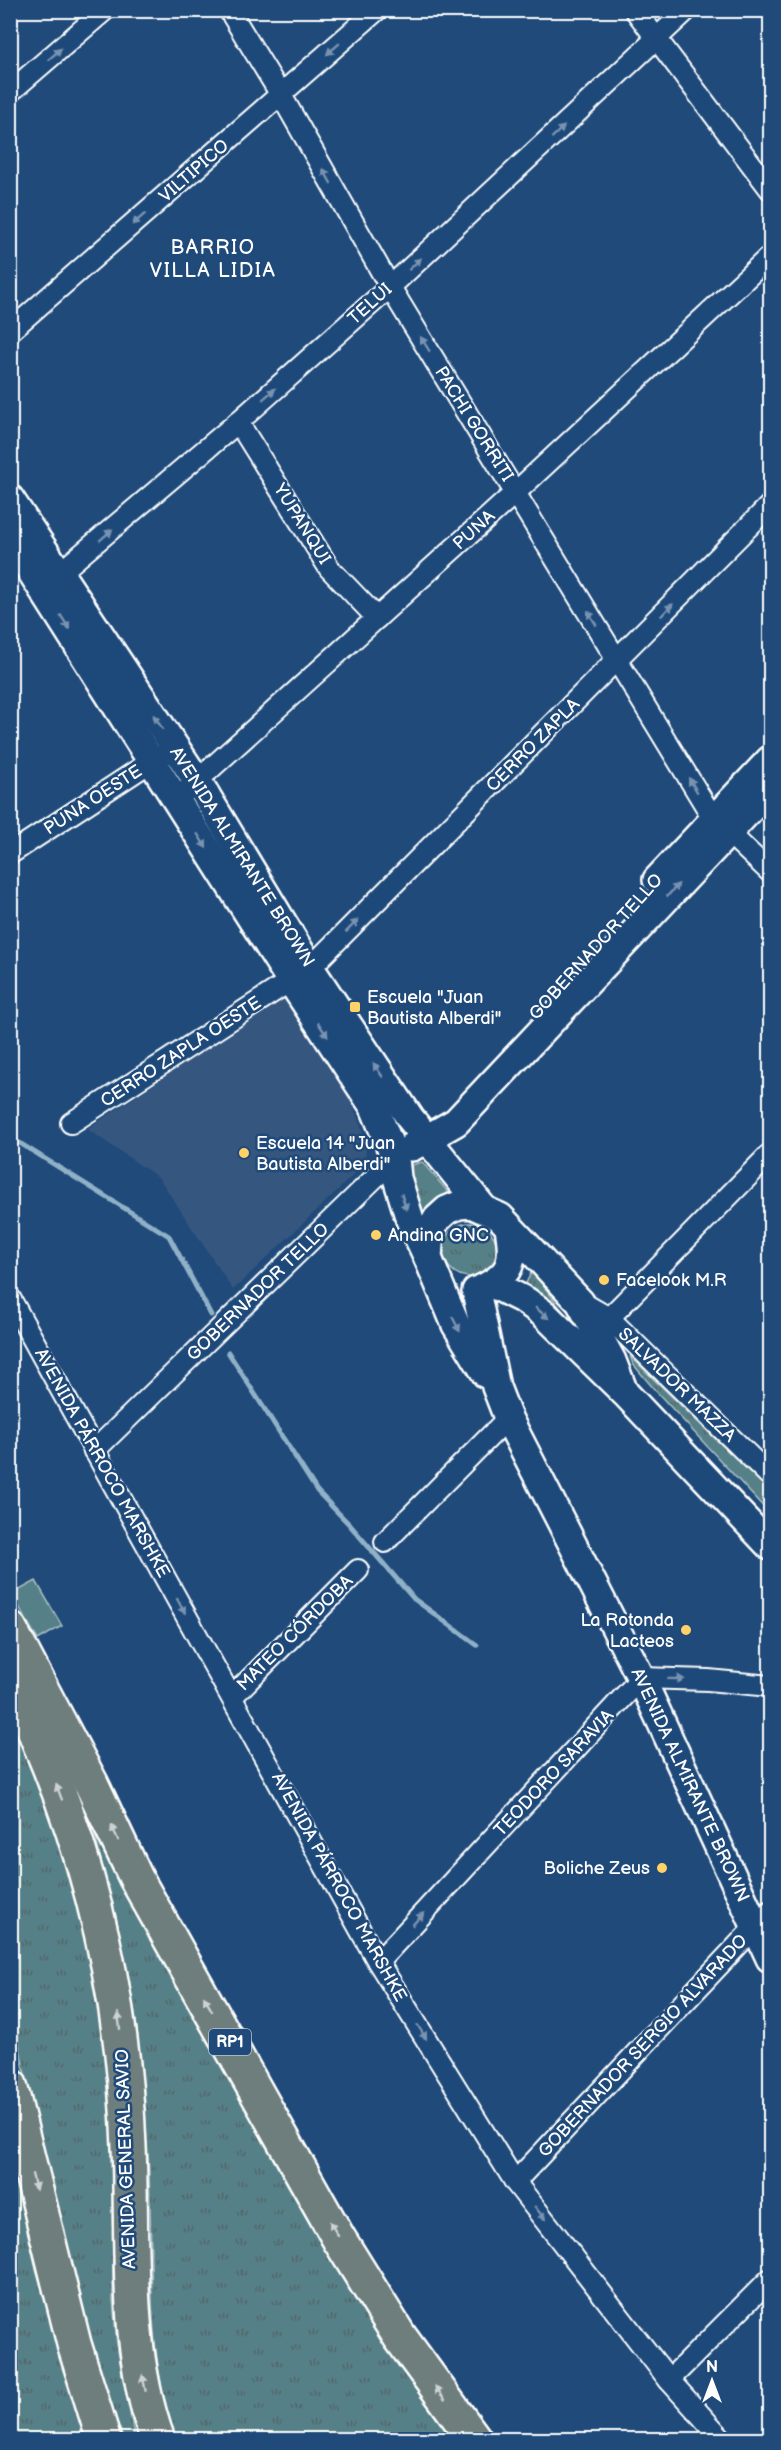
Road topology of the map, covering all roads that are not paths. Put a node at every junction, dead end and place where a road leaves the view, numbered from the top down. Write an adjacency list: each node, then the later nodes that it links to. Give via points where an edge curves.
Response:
1 (105, 10): 7 (street, one-way to 1)
2 (229, 10): 8 (street, PACHI GORRITI)
3 (377, 10): 8 (street, VILTIPICO, one-way to 8)
4 (635, 10): 6 (street)
5 (687, 10): 6 (street, TELUI)
6 (658, 40): 9 (street); 11 (street, TELUI, one-way to 6)
7 (10, 92)
8 (281, 94): 11 (street, PACHI GORRITI, one-way to 8); 12 (street, VILTIPICO, one-way to 12)
9 (771, 189)
10 (771, 256): 14 (street, PUNA)
11 (390, 287): 13 (street, TELUI, one-way to 11); 14 (street, PACHI GORRITI, one-way to 11)
12 (10, 331)
13 (238, 422): 18 (street, TELUI, one-way to 13); 19 (street, YUPANQUI, via 329,568)
14 (516, 492): 19 (street, PUNA); 20 (street, PACHI GORRITI, one-way to 14)
15 (10, 499): 17 (main road, AVENIDA ALMIRANTE BROWN)
16 (771, 505): 20 (street, CERRO ZAPLA, one-way to 16)
17 (21, 548): 18 (main road, AVENIDA ALMIRANTE BROWN)
18 (52, 580): 21 (main road, AVENIDA ALMIRANTE BROWN, one-way to 18); 23 (main road, AVENIDA ALMIRANTE BROWN, one-way to 23)
19 (377, 618): 24 (street, PUNA)
20 (618, 660): 27 (street, PACHI GORRITI, one-way to 20); 30 (street, CERRO ZAPLA, one-way to 20)
21 (174, 746): 23 (street, PUNA OESTE); 24 (main road, AVENIDA ALMIRANTE BROWN)
22 (771, 760): 27 (main road, GOBERNADOR TELLO)
23 (151, 762): 26 (main road, AVENIDA ALMIRANTE BROWN); 28 (street, PUNA OESTE)
24 (198, 782): 26 (street, PUNA); 30 (main road, AVENIDA ALMIRANTE BROWN)
25 (771, 788): 27 (main road, GOBERNADOR TELLO)
26 (176, 800): 30 (main road, AVENIDA ALMIRANTE BROWN, one-way to 30)
27 (720, 825): 29 (street, PACHI GORRITI); 32 (main road, GOBERNADOR TELLO, via 456,1122)
28 (10, 854)
29 (771, 872)
30 (300, 975): 31 (street, CERRO ZAPLA OESTE); 32 (main road, AVENIDA ALMIRANTE BROWN, one-way to 30); 34 (main road, AVENIDA ALMIRANTE BROWN, one-way to 34, via 374,1107)
31 (71, 1123)
32 (426, 1138): 34 (main road, GOBERNADOR TELLO); 35 (main road, AVENIDA ALMIRANTE BROWN)
33 (771, 1154): 41 (street)
34 (395, 1158): 37 (main road, AVENIDA ALMIRANTE BROWN, one-way to 37, via 410,1220); 45 (street, GOBERNADOR TELLO)
35 (483, 1208): 36 (main road, via 500,1216); 37 (main road, via 459,1205 437,1219 428,1244)
36 (509, 1228): 38 (main road, via 514,1255 506,1272); 40 (main road)
37 (431, 1264): 38 (main road, via 455,1287); 42 (main road, AVENIDA ALMIRANTE BROWN, one-way to 42, via 456,1325)
38 (484, 1287): 42 (main road); 43 (main road, one-way to 43, via 526,1301 544,1314)
39 (10, 1298): 45 (street, AVENIDA PÁRROCO MARSHKE)
40 (580, 1302): 41 (street, SALVADOR MAZZA); 43 (main road, via 612,1360)
41 (609, 1318): 46 (street, SALVADOR MAZZA)
42 (496, 1388): 44 (main road, AVENIDA ALMIRANTE BROWN)
43 (624, 1392): 48 (main road)
44 (508, 1418): 47 (street); 51 (main road, AVENIDA ALMIRANTE BROWN)
45 (94, 1450): 54 (street, AVENIDA PÁRROCO MARSHKE, one-way to 54)
46 (771, 1476)
47 (386, 1542)
48 (771, 1546)
49 (358, 1570): 54 (street, MATEO CÓRDOBA)
50 (10, 1629): 64 (highway, RP1, one-way to 50, via 400,2337 339,2240 136,1878)
51 (641, 1678): 53 (street, one-way to 53); 55 (main road, AVENIDA ALMIRANTE BROWN); 57 (street, TEODORO SARAVIA, one-way to 51)
52 (10, 1679): 63 (highway, AVENIDA GENERAL SAVIO, one-way to 52, via 142,2374 132,2298 125,2081 110,1968 64,1805)
53 (771, 1686)
54 (232, 1697): 57 (street, AVENIDA PÁRROCO MARSHKE)
55 (763, 1918): 56 (main road, AVENIDA ALMIRANTE BROWN); 59 (street, GOBERNADOR SERGIO ALVARADO)
56 (771, 1958)
57 (378, 1962): 59 (street, AVENIDA PÁRROCO MARSHKE, one-way to 59)
58 (10, 2085): 62 (highway, one-way to 62, via 74,2344)
59 (515, 2182): 61 (street, AVENIDA PÁRROCO MARSHKE, one-way to 61)
60 (771, 2279): 61 (street)
61 (669, 2380): 65 (street, AVENIDA PÁRROCO MARSHKE)
62 (104, 2439)
63 (158, 2439)
64 (475, 2439)
65 (723, 2439)

